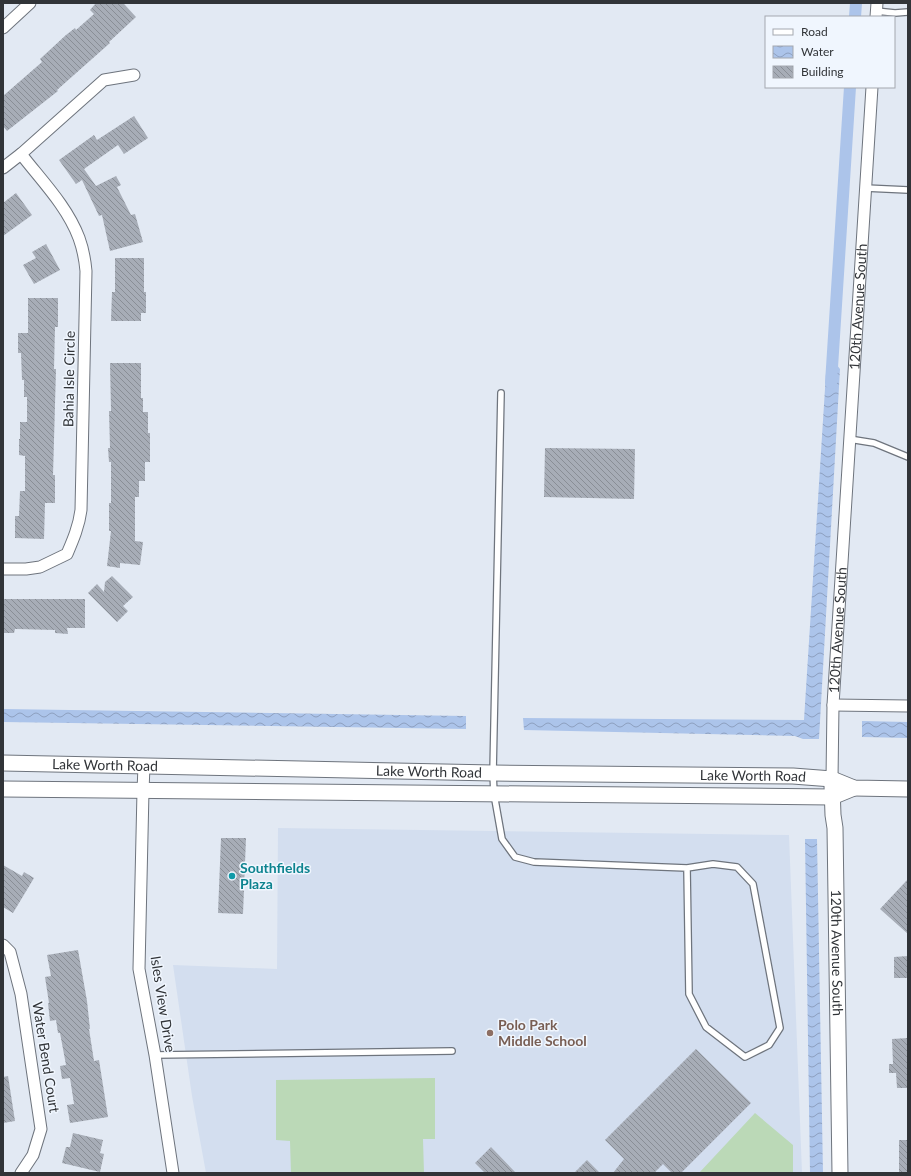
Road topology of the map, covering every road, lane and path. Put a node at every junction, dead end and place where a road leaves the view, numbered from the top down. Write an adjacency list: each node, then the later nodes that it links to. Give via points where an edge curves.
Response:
1 (30, 3): 4 (street)
2 (877, 10): 3 (lane)
3 (908, 12)
4 (3, 28)
5 (134, 75): 7 (street, via 104,80)
6 (872, 88): 9 (street, 120th Avenue South)
7 (21, 154): 8 (street); 14 (street, Bahia Isle Circle, via 67,214 84,254 86,271 81,510 76,533 67,554 26,570)
8 (3, 168)
9 (865, 188): 10 (lane); 12 (street, 120th Avenue South)
10 (908, 190)
11 (501, 393): 19 (lane)
12 (850, 439): 13 (lane, via 874,443); 15 (street, 120th Avenue South)
13 (908, 457)
14 (3, 569)
15 (833, 705): 16 (street); 20 (street, 120th Avenue South)
16 (908, 706)
17 (3, 764): 18 (street, Lake Worth Road)
18 (144, 766): 19 (street, Lake Worth Road); 24 (street, Isles View Drive)
19 (493, 773): 20 (street, Lake Worth Road, via 793,776); 25 (lane)
20 (832, 779): 21 (street, Lake Worth Road); 26 (street, 120th Avenue South)
21 (854, 788): 23 (street, Lake Worth Road); 26 (street, Lake Worth Road)
22 (3, 789): 24 (street, Lake Worth Road)
23 (908, 789)
24 (143, 791): 25 (street, Lake Worth Road); 30 (street, Isles View Drive, via 139,969)
25 (494, 794): 26 (street, Lake Worth Road); 27 (lane, via 502,840 515,857 534,862)
26 (832, 797): 33 (street, 120th Avenue South, via 835,828)
27 (687, 868): 27 (lane, via 689,994 706,1027 745,1057 769,1045 780,1028 753,884 737,867 713,864)
28 (3, 945): 31 (street, Water Bend Court, via 10,952 21,994 41,1130 33,1155)
29 (452, 1051): 30 (lane)
30 (155, 1055): 32 (street, Isles View Drive)
31 (21, 1173)
32 (173, 1173)
33 (840, 1173)

